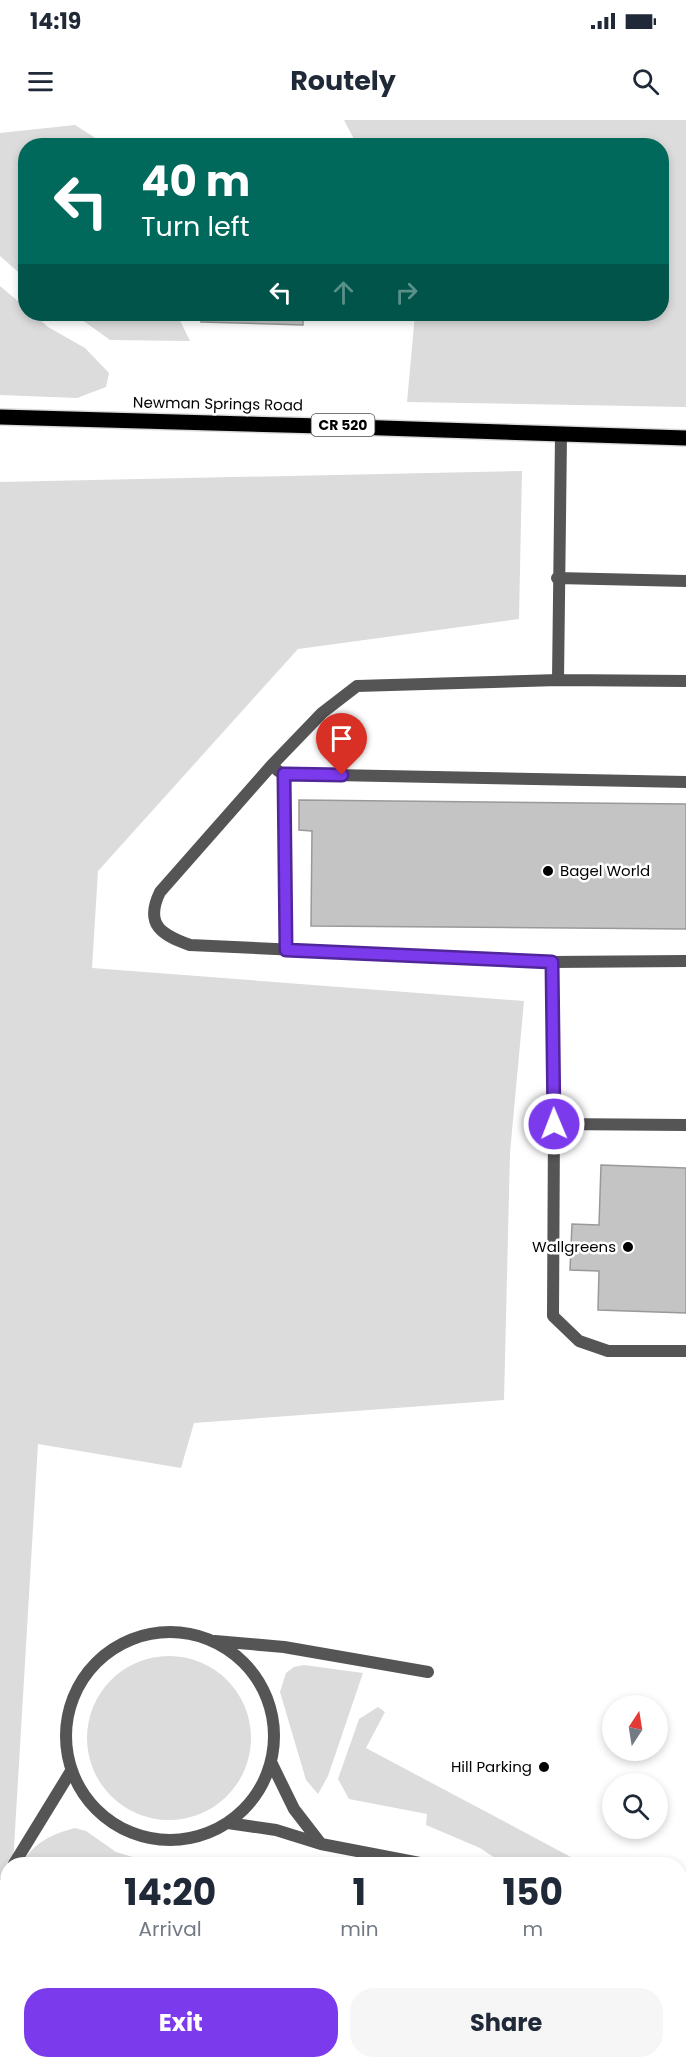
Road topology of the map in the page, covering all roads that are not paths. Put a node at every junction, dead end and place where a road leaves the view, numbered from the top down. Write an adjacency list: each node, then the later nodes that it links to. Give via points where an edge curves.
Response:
1 (0, 417): 2 (main road, Newman Springs Road / CR 520, via 314,424)
2 (561, 436): 3 (main road, Newman Springs Road / CR 520); 4 (lane)
3 (686, 438)
4 (557, 578): 5 (lane); 6 (lane)
5 (686, 581)
6 (558, 680): 7 (lane); 8 (lane, via 357,686 322,713)
7 (686, 681)
8 (271, 766): 9 (lane); 11 (lane, via 160,892 154,920 165,936 190,945)
9 (284, 774): 10 (lane); 11 (lane)
10 (686, 782)
11 (286, 950): 13 (lane)
12 (686, 961): 13 (lane)
13 (552, 962): 14 (lane)
14 (554, 1124): 15 (lane); 16 (lane, via 553,1316 579,1341 609,1351)
15 (686, 1125)
16 (686, 1351)
17 (215, 1641): 18 (lane, via 285,1647); 19 (lane, via 242,1659 262,1684 273,1713 275,1745); 20 (lane, via 182,1632 146,1634 114,1648 88,1671 71,1702 65,1736)
18 (428, 1672)
19 (271, 1762): 21 (lane, via 268,1775 251,1803); 22 (lane, via 294,1809)
20 (71, 1771): 21 (lane, via 87,1798 109,1821 137,1835 168,1840 199,1836); 23 (lane)
21 (228, 1823): 22 (lane, via 276,1830)
22 (321, 1844): 24 (lane)
23 (18, 1857)
24 (389, 1857)

